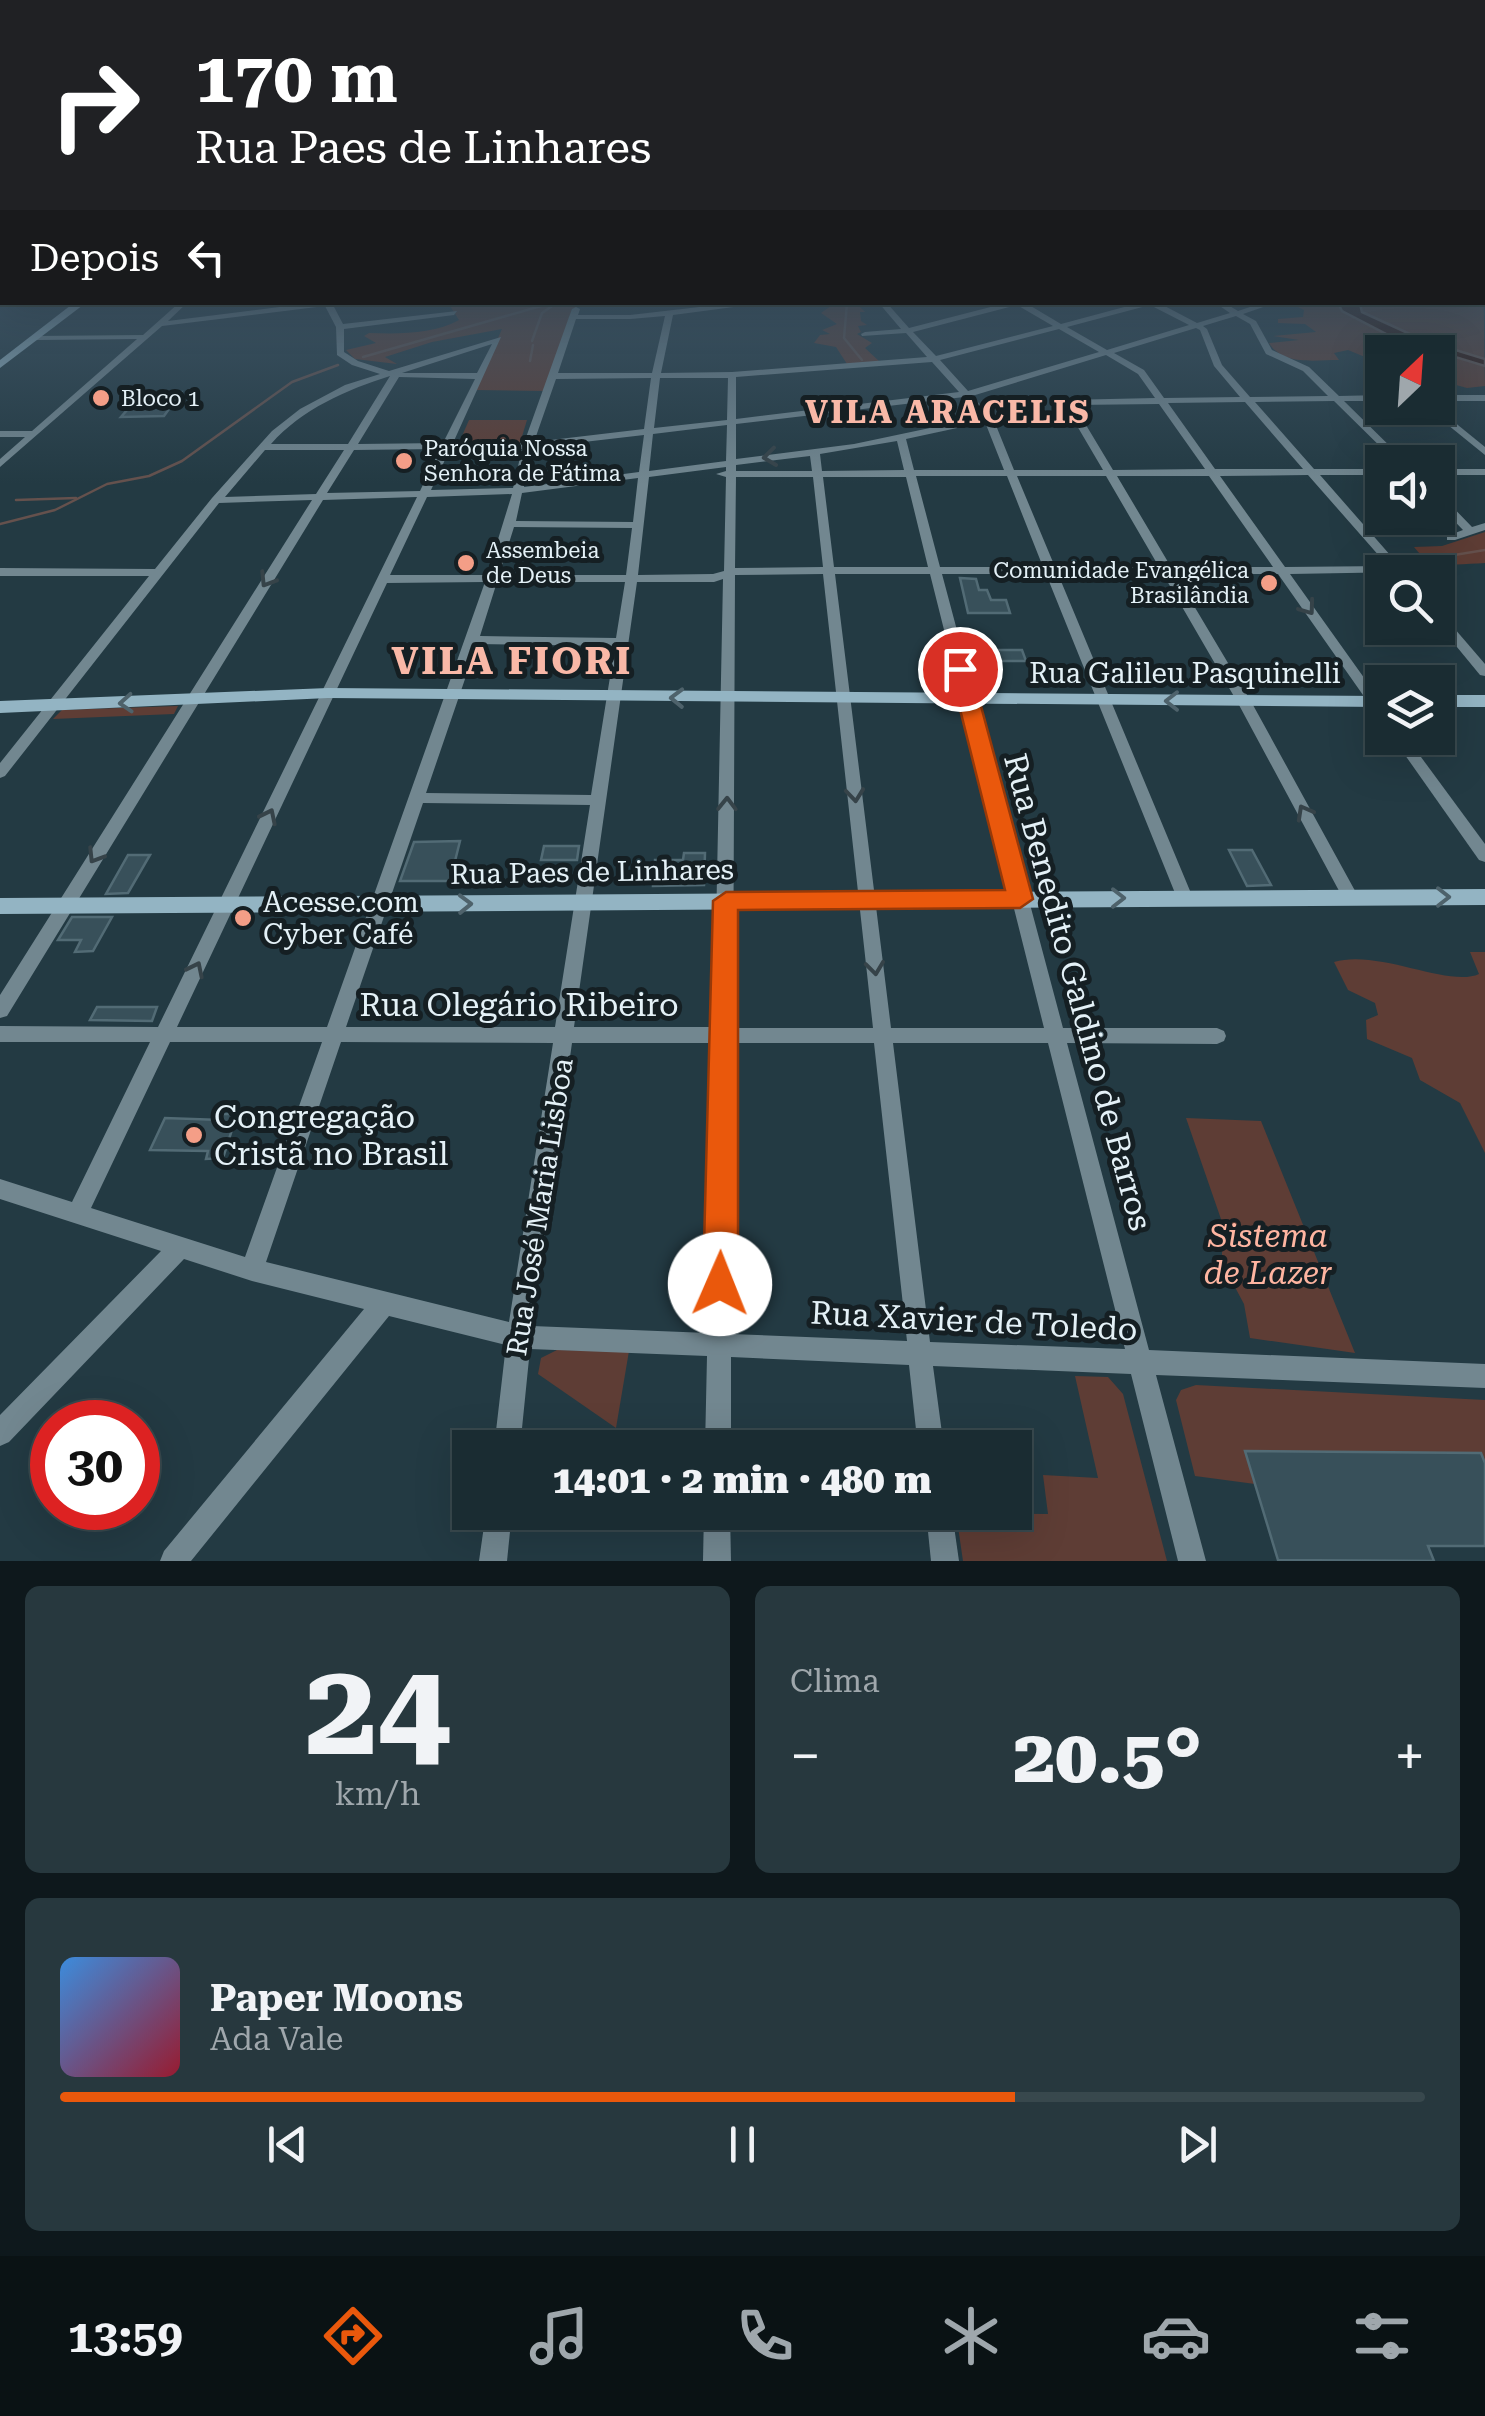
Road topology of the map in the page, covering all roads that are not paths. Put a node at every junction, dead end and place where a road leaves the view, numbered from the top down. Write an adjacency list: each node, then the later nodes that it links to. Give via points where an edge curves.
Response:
1 (36, 338): 2 (street); 14 (street)
2 (142, 338): 32 (street)
3 (340, 338): 15 (street, via 340,354)
4 (566, 338): 18 (street)
5 (664, 338): 19 (street, Rua José Maria Lisboa)
6 (913, 338): 13 (street)
7 (1016, 338): 13 (street)
8 (1082, 338): 12 (street)
9 (1158, 338): 12 (street)
10 (1205, 338): 26 (street, via 1218,366)
11 (1262, 338): 22 (street, via 1270,352 1306,369)
12 (1108, 352): 20 (street); 21 (street, via 1141,372)
13 (935, 360): 16 (street); 20 (street)
14 (1, 364)
15 (390, 374): 17 (street); 17 (street, via 498,339); 36 (street, via 302,410); 37 (street)
16 (732, 375): 19 (street); 28 (street)
17 (480, 376): 38 (street)
18 (552, 376): 19 (street); 35 (street)
19 (656, 376): 30 (street, Rua José Maria Lisboa)
20 (968, 394): 27 (street); 28 (street)
21 (1157, 398): 26 (street); 48 (street); 51 (street, via 1072,398 1069,404)
22 (1336, 398): 23 (street); 26 (street); 34 (street)
23 (1365, 398)
24 (1455, 398): 25 (street)
25 (1485, 398)
26 (1251, 400): 43 (street)
27 (988, 418): 33 (street); 50 (street)
28 (731, 422): 30 (street); 42 (street)
29 (1452, 425): 40 (street)
30 (648, 431): 35 (street); 47 (street, Rua José Maria Lisboa)
31 (0, 434): 32 (street)
32 (34, 434): 41 (street)
33 (901, 439): 39 (street); 49 (street, Rua Benedito Galdino de Barros)
34 (1384, 445)
35 (528, 446): 38 (street); 53 (street)
36 (262, 447): 37 (street); 56 (street)
37 (350, 447): 38 (street); 55 (street)
38 (446, 447): 54 (street)
39 (815, 452): 42 (street, one-way to 42); 52 (street)
40 (1485, 452)
41 (0, 464)
42 (731, 468): 47 (street); 52 (street); 72 (street)
43 (1312, 472): 44 (street); 48 (street); 63 (street)
44 (1365, 472)
45 (1455, 472): 46 (street)
46 (1485, 472)
47 (653, 473): 53 (street); 59 (street, Rua José Maria Lisboa)
48 (1209, 473): 51 (street); 65 (street)
49 (910, 474): 50 (street); 52 (street); 66 (street, Rua Benedito Galdino de Barros)
50 (1012, 474): 51 (street); 67 (street)
51 (1110, 474): 64 (street)
52 (818, 475): 71 (street)
53 (517, 491): 54 (street); 58 (street)
54 (423, 495): 55 (street); 73 (street)
55 (319, 498): 56 (street); 83 (street, one-way to 83)
56 (216, 500): 70 (street)
57 (1455, 515): 61 (street)
58 (510, 524): 59 (street); 74 (street)
59 (638, 525): 75 (street, Rua José Maria Lisboa)
60 (1485, 526): 61 (street)
61 (1470, 530): 62 (street)
62 (1451, 538)
63 (1384, 555)
64 (1168, 570): 65 (street); 67 (street); 89 (street)
65 (1281, 570): 68 (street); 80 (street, one-way to 80)
66 (935, 571): 67 (street); 71 (street); 87 (street, Rua Benedito Galdino de Barros)
67 (1052, 571): 88 (street)
68 (1365, 571)
69 (0, 572): 70 (street)
70 (157, 573): 94 (street)
71 (828, 573): 72 (street); 86 (street)
72 (728, 574): 75 (street); 85 (street)
73 (383, 579): 74 (street); 81 (street)
74 (492, 579): 75 (street); 77 (street)
75 (631, 580): 78 (street, Rua José Maria Lisboa)
76 (1455, 637): 79 (street)
77 (472, 640): 78 (street); 82 (street)
78 (620, 642): 84 (street, Rua José Maria Lisboa)
79 (1485, 672)
80 (1365, 685)
81 (328, 693): 82 (street, Rua Galileu Pasquinelli); 83 (street, Rua Galileu Pasquinelli); 107 (street, one-way to 81)
82 (450, 696): 84 (street, Rua Galileu Pasquinelli); 97 (street)
83 (194, 697): 94 (street, Rua Galileu Pasquinelli, one-way to 94); 110 (street, one-way to 110)
84 (612, 697): 85 (street, Rua Galileu Pasquinelli, one-way to 84); 98 (street, Rua José Maria Lisboa)
85 (728, 698): 86 (street, Rua Galileu Pasquinelli); 105 (street, one-way to 85)
86 (845, 698): 87 (street, Rua Galileu Pasquinelli); 104 (street, one-way to 104)
87 (968, 699): 88 (street, Rua Galileu Pasquinelli); 103 (street, Rua Benedito Galdino de Barros)
88 (1106, 701): 89 (street, Rua Galileu Pasquinelli, one-way to 88); 100 (street)
89 (1244, 701): 92 (street, Rua Galileu Pasquinelli); 101 (street, one-way to 89)
90 (1485, 701): 91 (street)
91 (1455, 702)
92 (1365, 705)
93 (0, 707): 94 (street, Rua Galileu Pasquinelli)
94 (51, 708): 96 (street)
95 (1412, 755): 99 (street)
96 (0, 773)
97 (415, 798): 98 (street); 108 (street)
98 (598, 800): 106 (street, Rua José Maria Lisboa)
99 (1485, 856)
100 (1186, 898): 101 (street, Rua Paes de Linhares); 103 (street, Rua Paes de Linhares, one-way to 100)
101 (1351, 898): 102 (street, Rua Paes de Linhares, one-way to 102)
102 (1485, 898)
103 (1020, 899): 104 (street, Rua Paes de Linhares); 118 (street, Rua Benedito Galdino de Barros)
104 (866, 900): 105 (street, Rua Paes de Linhares); 117 (street, one-way to 117)
105 (726, 901): 106 (street, Rua Paes de Linhares); 116 (street)
106 (584, 902): 108 (street, Rua Paes de Linhares, one-way to 106); 115 (street, Rua José Maria Lisboa)
107 (227, 904): 108 (street, Rua Paes de Linhares); 110 (street, Rua Paes de Linhares); 113 (street, one-way to 107)
108 (378, 905): 114 (street)
109 (0, 906): 110 (street, Rua Paes de Linhares)
110 (64, 906): 111 (street)
111 (0, 1011)
112 (0, 1034): 113 (street, Rua Olegário Ribeiro)
113 (164, 1034): 114 (street, Rua Olegário Ribeiro); 121 (street)
114 (334, 1034): 115 (street, Rua Olegário Ribeiro); 123 (street)
115 (566, 1034): 116 (street, Rua Olegário Ribeiro); 125 (street, Rua José Maria Lisboa)
116 (724, 1035): 117 (street, Rua Olegário Ribeiro); 126 (street)
117 (883, 1035): 118 (street, Rua Olegário Ribeiro); 127 (street)
118 (1056, 1035): 119 (street, Rua Olegário Ribeiro); 128 (street, Rua Benedito Galdino de Barros)
119 (1217, 1036)
120 (0, 1189): 121 (street, Rua Xavier de Toledo)
121 (77, 1215): 122 (street, Rua Xavier de Toledo)
122 (178, 1249): 123 (street, Rua Xavier de Toledo); 133 (street)
123 (252, 1270): 124 (street, Rua Xavier de Toledo)
124 (383, 1305): 125 (street, Rua Xavier de Toledo); 137 (street)
125 (520, 1337): 126 (street, Rua Xavier de Toledo); 130 (street, Rua José Maria Lisboa)
126 (720, 1342): 127 (street, Rua Xavier de Toledo); 131 (street)
127 (920, 1350): 128 (street, Rua Xavier de Toledo); 132 (street)
128 (1140, 1362): 129 (street, Rua Xavier de Toledo); 141 (street, Rua Benedito Galdino de Barros)
129 (1485, 1376)
130 (509, 1430)
131 (718, 1430)
132 (930, 1430)
133 (0, 1433)
134 (497, 1530): 138 (street)
135 (718, 1530): 139 (street)
136 (941, 1530): 140 (street)
137 (174, 1561)
138 (493, 1561)
139 (717, 1561)
140 (945, 1561)
141 (1192, 1561)

